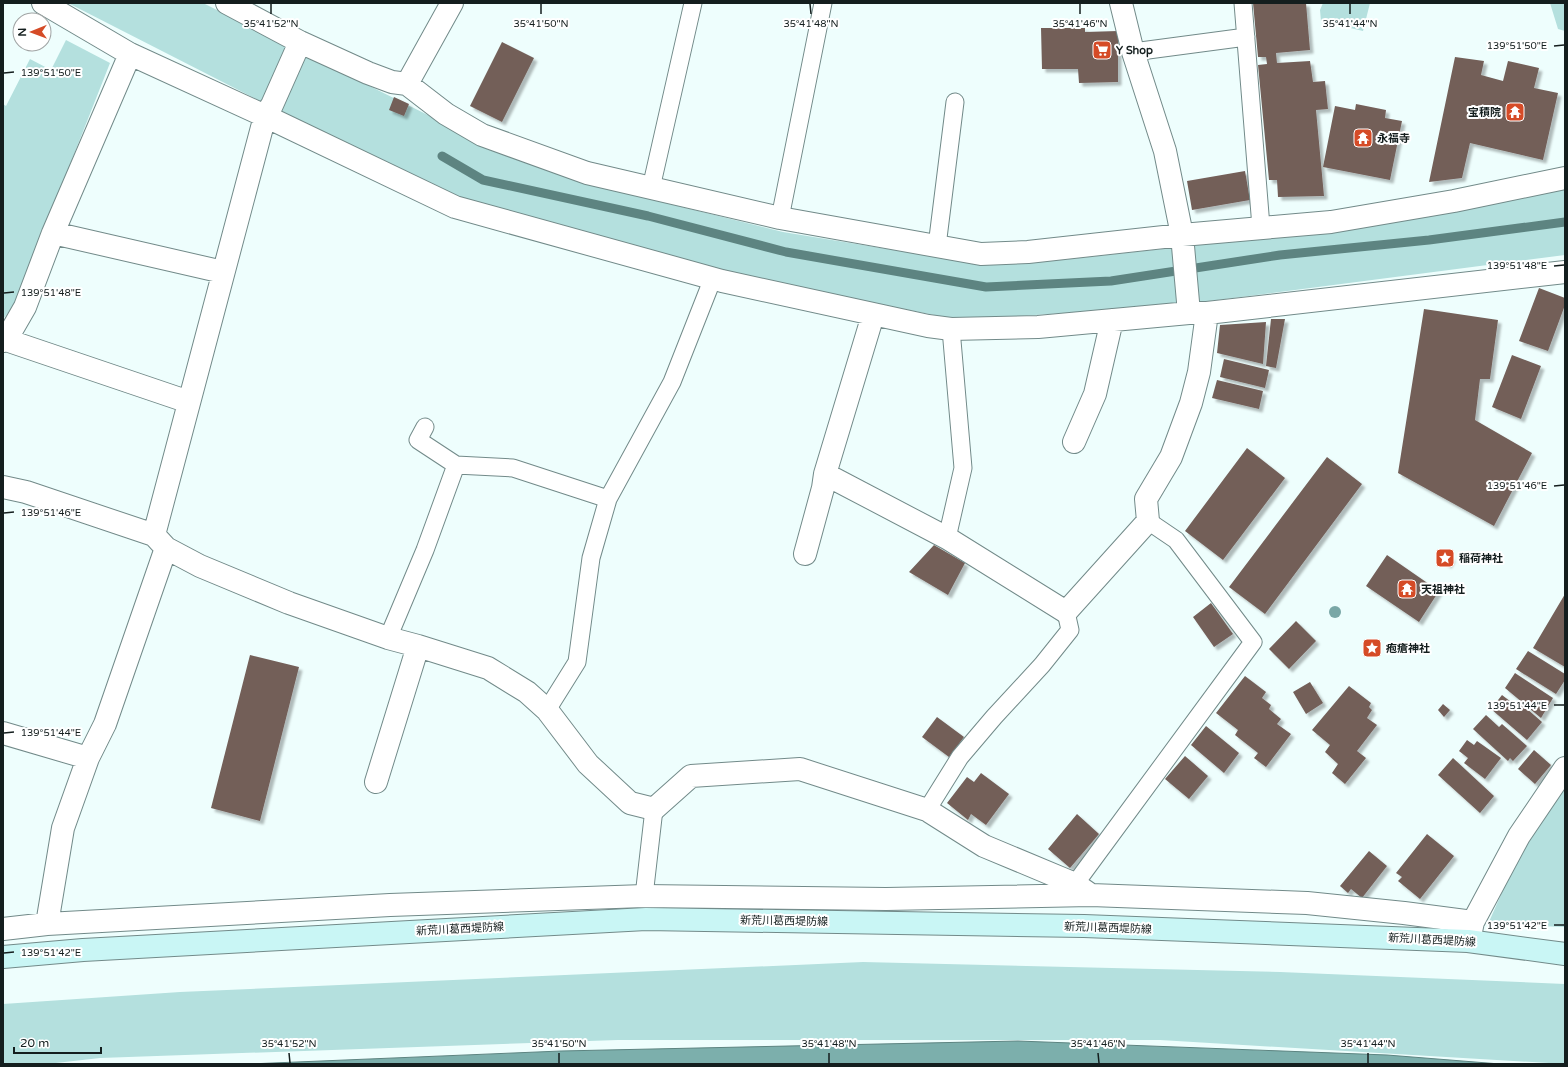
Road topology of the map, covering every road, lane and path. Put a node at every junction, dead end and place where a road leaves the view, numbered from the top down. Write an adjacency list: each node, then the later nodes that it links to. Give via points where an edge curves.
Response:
1 (43, 3): 11 (street)
2 (452, 3): 12 (street)
3 (693, 3): 16 (lane)
4 (823, 3): 17 (lane)
5 (1121, 3): 10 (street)
6 (1243, 3): 8 (lane)
7 (235, 5): 9 (street)
8 (1246, 37): 10 (lane); 18 (lane)
9 (300, 42): 12 (street, via 368,73 392,82); 14 (street)
10 (1133, 52): 20 (street, via 1165,150)
11 (130, 54): 14 (street); 19 (street)
12 (407, 84): 16 (street, via 446,114 482,135 587,173)
13 (955, 102): 21 (lane)
14 (268, 110): 22 (street); 24 (street, via 455,207)
15 (1565, 178): 18 (street, via 1330,222)
16 (651, 188): 17 (street)
17 (780, 218): 21 (street)
18 (1261, 227): 20 (street)
19 (53, 233): 22 (street); 29 (street, via 25,307)
20 (1182, 235): 21 (street, via 1028,252 981,254); 25 (street)
21 (937, 246)
22 (223, 272): 30 (street)
23 (1565, 272): 25 (street)
24 (713, 278): 26 (street); 36 (lane, via 672,382)
25 (1195, 306): 27 (street); 37 (street, via 1199,372 1192,403 1171,457 1146,498)
26 (874, 315): 28 (street); 34 (street)
27 (1112, 320): 28 (street, via 1038,327); 32 (street, via 1095,394)
28 (951, 329): 38 (lane, via 964,468)
29 (4, 341): 30 (street)
30 (189, 402): 39 (street)
31 (426, 427): 33 (lane, via 418,440)
32 (1074, 442)
33 (456, 465): 36 (lane, via 513,468); 42 (lane, via 425,550)
34 (825, 474): 38 (street); 40 (street)
35 (3, 487): 39 (street, via 26,492)
36 (608, 499): 44 (lane, via 591,558 577,662)
37 (1148, 521): 41 (street); 51 (lane, via 1176,540 1253,642)
38 (947, 538): 41 (street)
39 (160, 542): 42 (street, via 200,566); 46 (street, via 106,724)
40 (805, 554)
41 (1066, 612): 50 (lane, via 1070,630 960,757)
42 (388, 638): 43 (street)
43 (418, 646): 44 (street, via 488,668 527,692); 48 (street)
44 (547, 710): 49 (street, via 588,764 630,803)
45 (3, 733): 46 (street)
46 (88, 758): 53 (street, via 63,828)
47 (1565, 768): 55 (street, via 1519,836)
48 (376, 782)
49 (654, 809): 50 (street, via 691,776 800,769); 52 (lane)
50 (927, 810): 51 (street, via 984,846)
51 (1083, 889): 52 (street, via 886,899); 55 (street, via 1307,903 1404,913)
52 (644, 896): 53 (street, via 390,905)
53 (47, 924): 54 (street)
54 (3, 929)
55 (1471, 932): 56 (main road, 新荒川葛西堤防線); 57 (main road, 新荒川葛西堤防線, via 646,919 83,950)
56 (1565, 954)
57 (3, 957)

